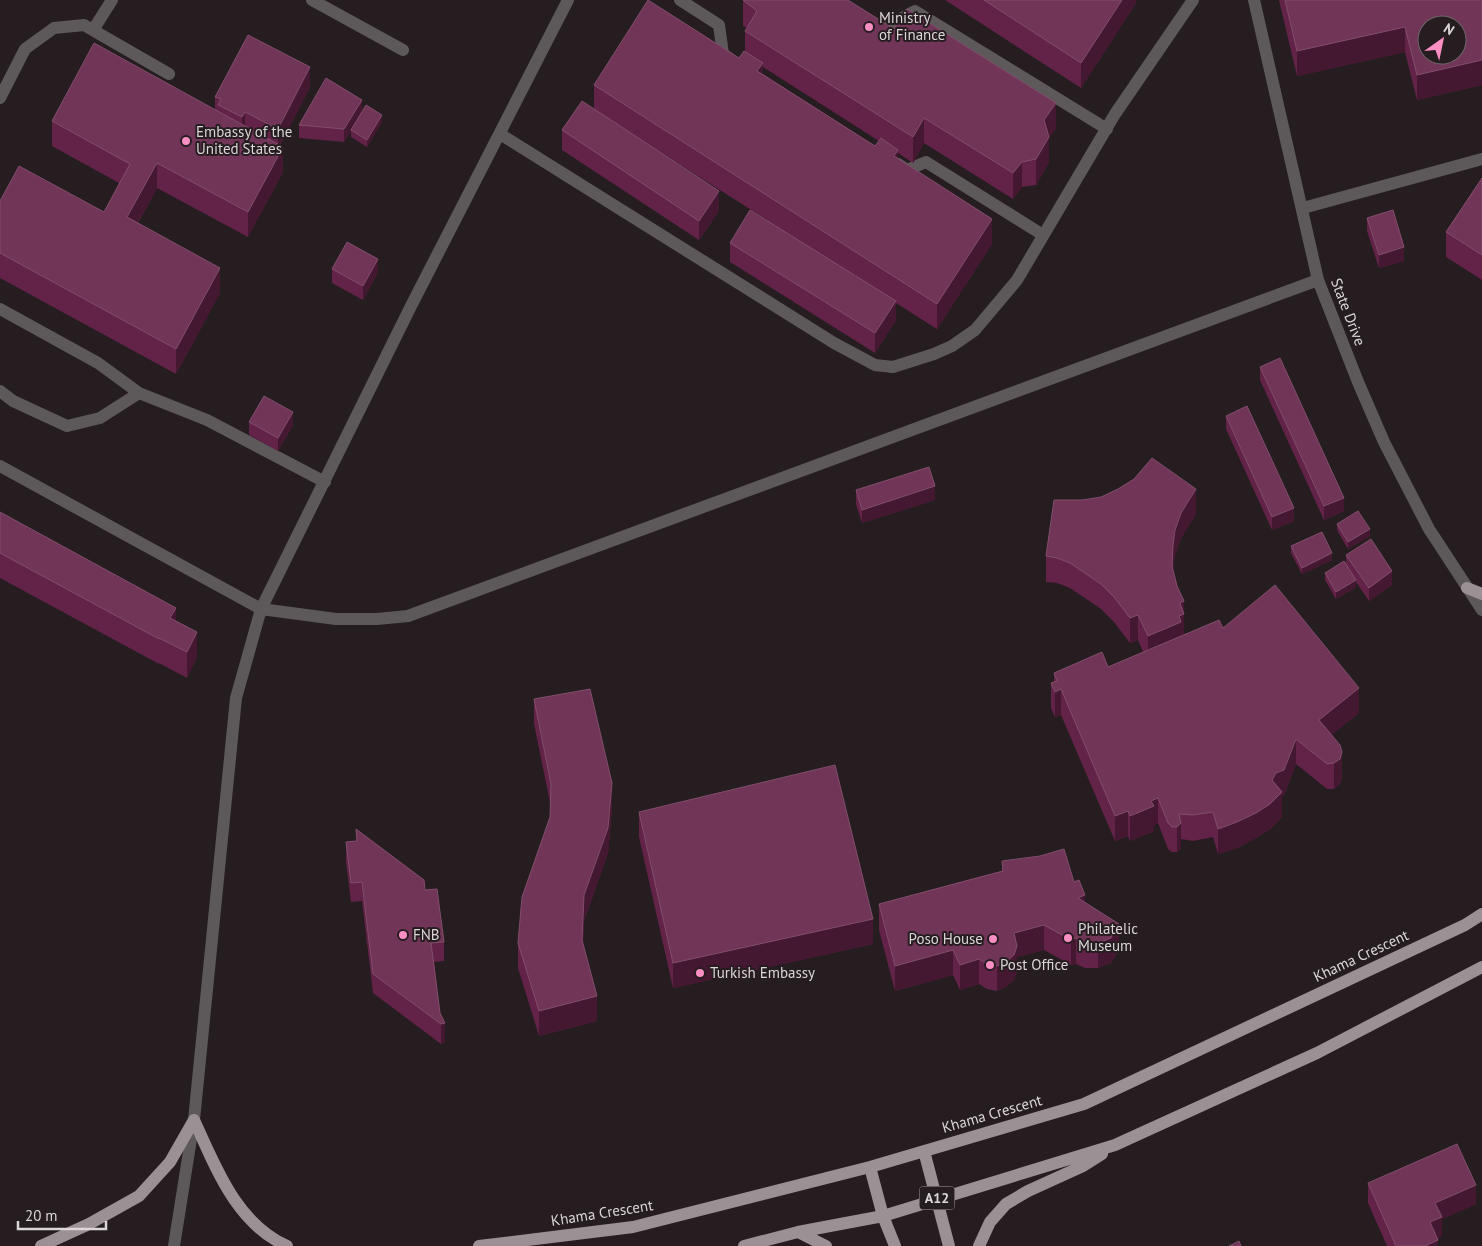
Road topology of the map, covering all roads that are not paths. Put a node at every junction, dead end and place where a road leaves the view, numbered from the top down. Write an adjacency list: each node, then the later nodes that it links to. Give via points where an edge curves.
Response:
1 (112, 0): 8 (street)
2 (312, 0): 9 (street)
3 (568, 0): 14 (street)
4 (680, 0): 10 (street, via 719,25 723,54)
5 (1193, 0): 13 (street)
6 (1254, 0): 17 (street, State Drive)
7 (862, 22): 13 (street, via 878,31 915,11)
8 (93, 30): 11 (street); 12 (street, via 84,25 54,28 25,49)
9 (403, 50)
10 (740, 65)
11 (169, 74)
12 (0, 98)
13 (1107, 129): 18 (street)
14 (500, 134): 18 (street, via 834,343 876,365 893,367 914,362 952,346 975,330 1017,280); 24 (street)
15 (890, 159): 18 (street, via 907,170 926,162)
16 (1482, 159): 17 (street)
17 (1303, 208): 19 (street, State Drive)
18 (1043, 235)
19 (1318, 280): 25 (street, State Drive, via 1384,442 1429,529); 27 (street, via 408,616 336,618)
20 (0, 309): 22 (street, via 98,363)
21 (0, 391): 22 (street, via 12,401 67,426 100,418)
22 (139, 393): 24 (street, via 207,420)
23 (0, 466): 27 (street)
24 (325, 482): 27 (street)
25 (1467, 588): 26 (main road); 28 (street, State Drive)
26 (1482, 594)
27 (261, 609): 31 (street, via 236,698)
28 (1482, 610)
29 (1482, 914): 33 (main road, Khama Crescent, via 1464,926 1084,1104)
30 (1482, 967): 32 (main road, via 1317,1052)
31 (194, 1120): 38 (main road, via 170,1162 139,1196); 39 (street); 40 (main road, via 221,1178 247,1218 265,1234)
32 (1115, 1145): 35 (main road); 46 (main road, via 1083,1166 1006,1204 990,1222)
33 (924, 1151): 34 (main road, Khama Crescent); 35 (main road, A12)
34 (870, 1167): 36 (main road); 41 (main road, Khama Crescent, via 633,1227)
35 (937, 1199): 36 (main road); 45 (main road, A12)
36 (883, 1216): 37 (main road); 44 (main road)
37 (798, 1232): 42 (main road); 43 (main road)
38 (42, 1246)
39 (174, 1246)
40 (287, 1246)
41 (478, 1246)
42 (744, 1246)
43 (826, 1246)
44 (895, 1246)
45 (949, 1246)
46 (979, 1246)

